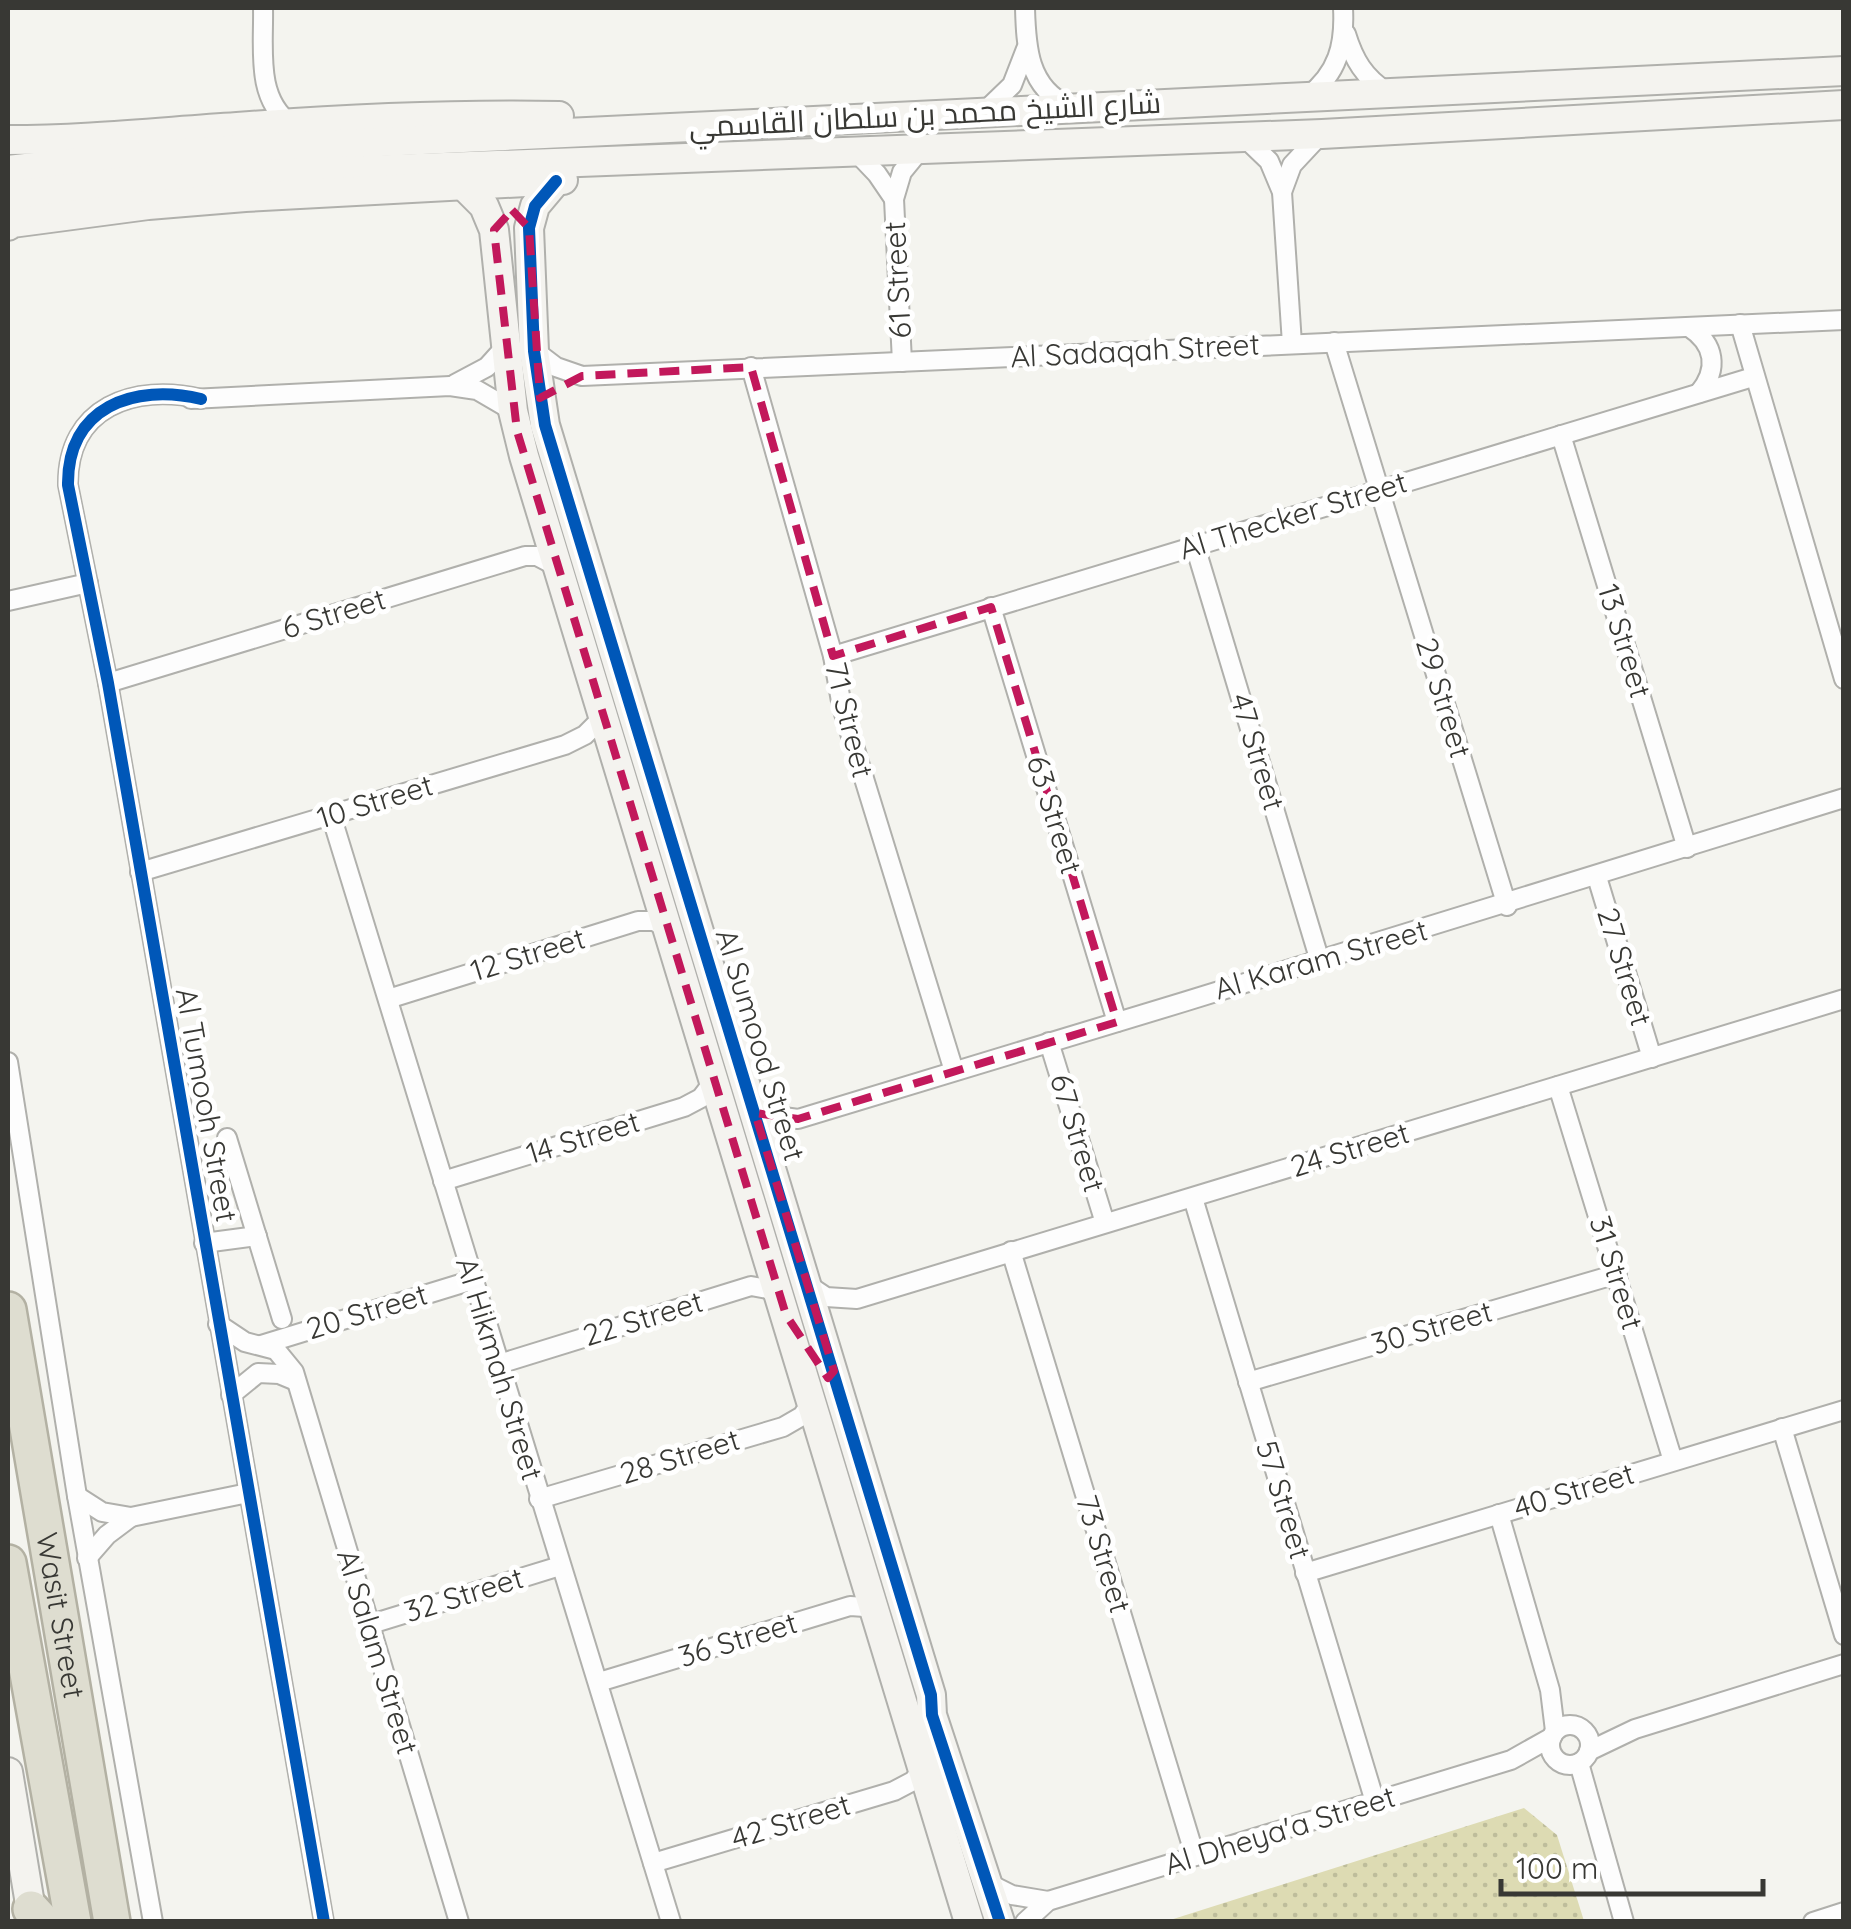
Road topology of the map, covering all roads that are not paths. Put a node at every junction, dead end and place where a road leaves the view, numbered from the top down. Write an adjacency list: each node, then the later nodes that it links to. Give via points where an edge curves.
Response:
1 (263, 8): 7 (street)
2 (1025, 8): 5 (street)
3 (1344, 8): 4 (street)
4 (1344, 29): 8 (street, via 1356,61); 9 (street, via 1338,62)
5 (1026, 48): 11 (street, via 1042,86); 12 (street, via 1012,84)
6 (1840, 68): 8 (street, شارع الشيخ محمد بن سلطان القاسمي)
7 (266, 86): 13 (street, via 274,108); 15 (street)
8 (1388, 93): 9 (street, شارع الشيخ محمد بن سلطان القاسمي)
9 (1308, 97): 11 (street, شارع الشيخ محمد بن سلطان القاسمي)
10 (1844, 104): 16 (street, شارع الشيخ محمد بن سلطان القاسمي)
11 (1074, 108): 12 (street, شارع الشيخ محمد بن سلطان القاسمي)
12 (984, 112): 14 (street, شارع الشيخ محمد بن سلطان القاسمي)
13 (291, 124): 14 (street, via 652,114); 15 (street)
14 (704, 126): 24 (street, شارع الشيخ محمد بن سلطان القاسمي, via 220,151)
15 (240, 127): 19 (street)
16 (1322, 134): 17 (street, شارع الشيخ محمد بن سلطان القاسمي); 27 (street, via 1292,165)
17 (1244, 137): 20 (street, شارع الشيخ محمد بن سلطان القاسمي); 27 (street, via 1268,161)
18 (8, 140): 19 (street)
19 (78, 140): 21 (street)
20 (920, 150): 22 (street, شارع الشيخ محمد بن سلطان القاسمي); 28 (street, 61 Street, via 902,172)
21 (8, 151)
22 (856, 152): 23 (street, شارع الشيخ محمد بن سلطان القاسمي); 28 (street, 61 Street)
23 (715, 158): 25 (street, via 670,172); 29 (street, شارع الشيخ محمد بن سلطان القاسمي, via 128,182)
24 (8, 170)
25 (556, 181): 26 (street); 30 (street)
26 (466, 188): 29 (street); 31 (street, Al Sumood Street)
27 (1282, 192): 36 (street)
28 (894, 199): 39 (street, 61 Street)
29 (9, 217)
30 (528, 228): 31 (street, via 524,215 512,210); 38 (street, Al Sumood Street)
31 (494, 230): 37 (street, Al Sumood Street)
32 (1844, 320): 33 (street)
33 (1740, 324): 34 (street, Al Sadaqah Street); 42 (street)
34 (1689, 327): 35 (street, Al Sadaqah Street); 44 (street, via 1713,357)
35 (1334, 342): 36 (street, Al Sadaqah Street); 48 (street, 29 Street)
36 (1292, 344): 39 (street, Al Sadaqah Street)
37 (506, 346): 43 (street, via 476,375); 46 (street, Al Sumood Street)
38 (534, 351): 41 (street, Al Sadaqah Street); 45 (street, Al Sumood Street)
39 (902, 362): 40 (street, Al Sadaqah Street)
40 (751, 368): 41 (street, Al Sadaqah Street); 54 (street, 71 Street)
41 (582, 376): 45 (street, via 558,386)
42 (1753, 377): 44 (street, Al Thecker Street); 55 (street)
43 (450, 386): 46 (street, via 477,390); 51 (street, Al Tumooh Street, via 120,401 94,417 70,457 68,485)
44 (1699, 393): 47 (street, Al Thecker Street)
45 (541, 404): 75 (street, Al Sumood Street)
46 (512, 410): 50 (street, Al Sumood Street)
47 (1561, 435): 48 (street, Al Thecker Street); 60 (street, 13 Street)
48 (1380, 490): 49 (street, Al Thecker Street); 63 (street, 29 Street)
49 (1194, 546): 53 (street, Al Thecker Street); 65 (street, 47 Street)
50 (558, 567): 56 (street, 6 Street, via 525,556); 57 (street, Al Sumood Street)
51 (88, 583): 52 (street); 56 (street, Al Tumooh Street)
52 (8, 601)
53 (991, 608): 54 (street, Al Thecker Street); 68 (street, 63 Street)
54 (833, 656): 72 (street, 71 Street, via 842,707)
55 (1844, 680)
56 (108, 683): 61 (street, Al Tumooh Street)
57 (603, 717): 59 (street, 10 Street, via 564,746); 64 (street, Al Sumood Street)
58 (1844, 798): 60 (street, Al Karam Street)
59 (331, 815): 61 (street, 10 Street); 66 (street, Al Hikmah Street)
60 (1688, 848): 62 (street, Al Karam Street)
61 (140, 872): 83 (street, Al Tumooh Street)
62 (1597, 877): 63 (street, Al Karam Street); 70 (street, 27 Street)
63 (1507, 906): 65 (street, Al Karam Street)
64 (668, 929): 66 (street, 12 Street, via 638,921); 73 (street, Al Sumood Street)
65 (1319, 958): 68 (street, Al Karam Street)
66 (388, 999): 79 (street, Al Hikmah Street)
67 (1844, 999): 70 (street, 24 Street)
68 (1117, 1022): 69 (street, Al Karam Street)
69 (1049, 1042): 72 (street, Al Karam Street); 81 (street, 67 Street)
70 (1652, 1058): 74 (street, 24 Street)
71 (8, 1062): 105 (street)
72 (954, 1072): 76 (street, Al Karam Street)
73 (714, 1081): 79 (street, 14 Street, via 684,1107); 89 (street, Al Sumood Street)
74 (1558, 1086): 80 (street, 24 Street); 85 (street, 31 Street)
75 (752, 1105): 76 (street); 78 (street, Al Sumood Street)
76 (798, 1119): 78 (street)
77 (227, 1138): 82 (street)
78 (767, 1154): 87 (street, Al Sumood Street)
79 (443, 1181): 86 (street, Al Hikmah Street)
80 (1193, 1198): 81 (street, 24 Street); 98 (street, 57 Street)
81 (1104, 1223): 84 (street, 24 Street)
82 (257, 1236): 83 (street); 91 (street)
83 (204, 1243): 92 (street, Al Tumooh Street)
84 (1011, 1251): 88 (street, 24 Street); 124 (street, 73 Street)
85 (1617, 1274): 98 (street, 30 Street); 103 (street, 31 Street)
86 (473, 1280): 94 (street, 20 Street); 95 (street, Al Hikmah Street)
87 (808, 1285): 88 (street, via 826,1297); 93 (street, Al Sumood Street)
88 (856, 1299): 93 (street, 24 Street)
89 (784, 1309): 95 (street, 22 Street, via 768,1288 751,1286); 96 (street, via 818,1373 828,1378); 100 (street, Al Sumood Street)
90 (8, 1310): 131 (highway, Wasit Street)
91 (282, 1319)
92 (218, 1324): 94 (street); 99 (street, Al Tumooh Street)
93 (823, 1332): 96 (street, Al Sumood Street)
94 (261, 1346): 97 (street, via 283,1356)
95 (499, 1364): 106 (street, Al Hikmah Street)
96 (834, 1371): 118 (street, Al Sumood Street)
97 (296, 1382): 99 (street, via 258,1373); 114 (street, Al Salam Street)
98 (1248, 1382): 111 (street, 57 Street)
99 (231, 1395): 104 (street, Al Tumooh Street)
100 (812, 1402): 106 (street, 28 Street, via 783,1427); 113 (street, Al Sumood Street)
101 (1844, 1410): 102 (street, 40 Street)
102 (1782, 1428): 103 (street, 40 Street); 115 (street)
103 (1673, 1461): 107 (street, 40 Street)
104 (248, 1493): 108 (street); 133 (street, Al Tumooh Street)
105 (77, 1496): 108 (street, via 102,1512); 109 (street)
106 (539, 1499): 110 (street, Al Hikmah Street)
107 (1499, 1514): 111 (street, 40 Street); 119 (street)
108 (131, 1517): 109 (street)
109 (87, 1558): 132 (street)
110 (560, 1566): 114 (street, 32 Street); 117 (street, Al Hikmah Street)
111 (1305, 1572): 122 (street, 57 Street)
112 (9, 1591): 130 (highway, Wasit Street)
113 (879, 1622): 117 (street, 36 Street, via 864,1606 850,1606); 118 (street, via 907,1633); 120 (street, Al Sumood Street)
114 (368, 1624): 134 (street, Al Salam Street)
115 (1844, 1635)
116 (1844, 1664): 119 (street, Al Dheya'a Street)
117 (599, 1682): 125 (street, Al Hikmah Street)
118 (932, 1714): 126 (street, Al Sumood Street)
119 (1569, 1746): 122 (street, Al Dheya'a Street); 139 (street)
120 (923, 1769): 125 (street, 42 Street, via 894,1791); 136 (street, Al Sumood Street)
121 (8, 1777): 123 (street)
122 (1375, 1802): 124 (street, Al Dheya'a Street)
123 (12, 1830): 129 (street)
124 (1195, 1856): 127 (street, Al Dheya'a Street)
125 (653, 1863): 135 (street, Al Hikmah Street)
126 (990, 1884): 127 (street); 137 (street, Al Sumood Street)
127 (1048, 1901): 138 (street, Al Dheya'a Street)
128 (1844, 1912): 140 (street)
129 (36, 1917)
130 (74, 1922)
131 (112, 1922)
132 (153, 1922)
133 (324, 1922)
134 (459, 1922)
135 (670, 1922)
136 (969, 1922)
137 (1000, 1922)
138 (1025, 1922)
139 (1624, 1922)
140 (1813, 1922)

